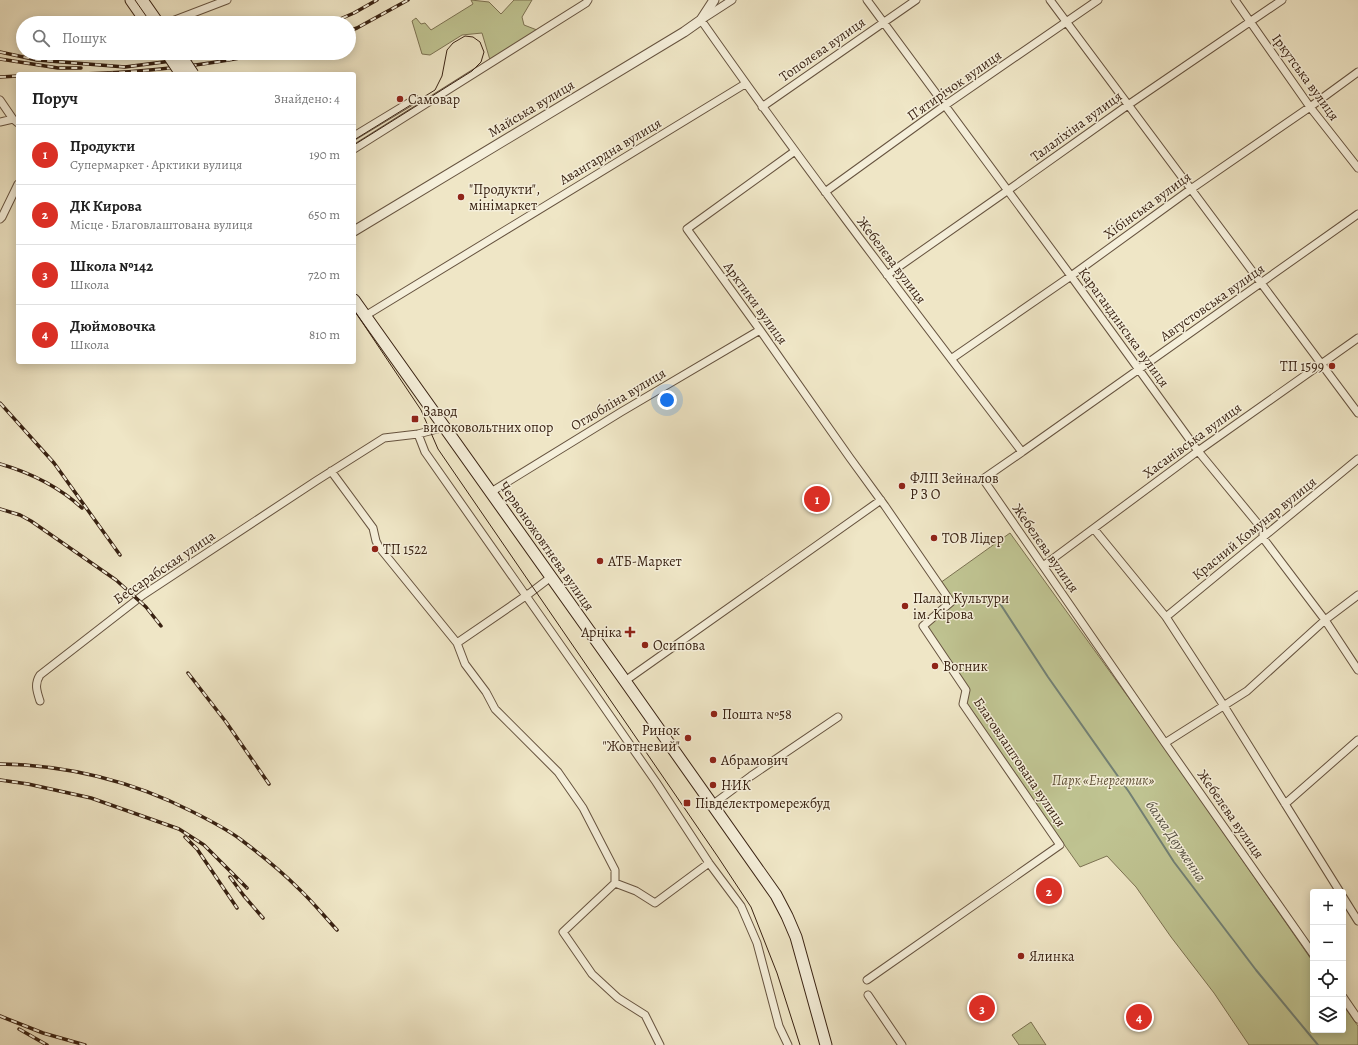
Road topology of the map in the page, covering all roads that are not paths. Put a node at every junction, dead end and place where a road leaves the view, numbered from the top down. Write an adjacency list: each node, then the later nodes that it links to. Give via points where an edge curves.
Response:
1 (131, 0): 13 (main road)
2 (142, 0): 14 (main road)
3 (226, 0): 15 (street)
4 (714, 0): 16 (street, Майська вулиця)
5 (732, 0): 16 (street)
6 (867, 0): 19 (street, Карагандинська вулиця)
7 (916, 0): 19 (street, Тополєва вулиця)
8 (1050, 0): 17 (street)
9 (1098, 0): 17 (street, П’ятирічок вулиця)
10 (1235, 0): 18 (street, Іркутська вулиця)
11 (1282, 0): 18 (street, Талаліхіна вулиця)
12 (587, 1): 35 (street)
13 (142, 16)
14 (153, 16)
15 (185, 16)
16 (701, 20): 25 (street, Жебелєва вулиця); 44 (street, Майська вулиця)
17 (1066, 22): 28 (street); 30 (street, П’ятирічок вулиця)
18 (1251, 22): 28 (street, Талаліхіна вулиця); 31 (street, Іркутська вулиця)
19 (883, 23): 29 (street, Тополєва вулиця); 30 (street, Карагандинська вулиця)
20 (172, 60): 22 (main road, bridge)
21 (184, 60): 23 (main road, bridge)
22 (180, 72)
23 (192, 72)
24 (1358, 72): 31 (street, Хібінська вулиця)
25 (745, 84): 29 (street, Жебелєва вулиця); 49 (street, Авангардна вулиця)
26 (415, 99): 34 (street)
27 (0, 100): 32 (street)
28 (1128, 104): 39 (street); 40 (street, Талаліхіна вулиця)
29 (762, 106): 36 (street, Жебелєва вулиця)
30 (944, 106): 40 (street, Карагандинська вулиця); 41 (street, П’ятирічок вулиця)
31 (1310, 107): 37 (street, Іркутська вулиця); 39 (street, Хібінська вулиця)
32 (16, 121): 33 (street)
33 (0, 122)
34 (356, 135)
35 (356, 148)
36 (795, 151): 41 (street, Жебелєва вулиця); 50 (street, Арктики вулиця, via 687,229)
37 (1358, 168)
38 (16, 188): 43 (street)
39 (1191, 189): 46 (street, Хібінська вулиця); 47 (street)
40 (1007, 191): 45 (street, Талаліхіна вулиця); 46 (street, Карагандинська вулиця)
41 (825, 192): 45 (street, Жебелєва вулиця)
42 (1358, 214): 47 (street, Августовська вулиця)
43 (0, 218)
44 (356, 230)
45 (887, 275): 52 (street, Жебелєва вулиця)
46 (1071, 276): 52 (street, Хібінська вулиця); 54 (street, Карагандинська вулиця)
47 (1262, 283): 53 (street); 54 (street, Августовська вулиця)
48 (356, 303): 49 (main road, Червоножовтнева вулиця)
49 (365, 316): 56 (main road, Червоножовтнева вулиця)
50 (760, 330): 62 (street, Оглобліна вулиця); 63 (street, Арктики вулиця)
51 (1358, 338): 53 (street, Хасанівська вулиця)
52 (951, 359): 59 (street, Жебелєва вулиця)
53 (1321, 364): 55 (street); 58 (street, Хасанівська вулиця)
54 (1139, 369): 58 (street, Карагандинська вулиця); 59 (street, Августовська вулиця)
55 (1358, 413)
56 (445, 427): 57 (street, Бессарабская улица); 62 (main road, Червоножовтнева вулиця)
57 (418, 434): 61 (street, Бессарабская улица, via 384,438); 68 (street, via 425,452)
58 (1198, 451): 64 (street, Хасанівська вулиця); 65 (street, Карагандинська вулиця, via 1263,530)
59 (1022, 452): 66 (street, Жебелєва вулиця, via 983,479)
60 (1358, 459): 65 (street, Красний Комунар вулиця)
61 (331, 471): 73 (street, via 373,528 379,547); 76 (street, Бессарабская улица, via 143,595 46,671 37,680)
62 (491, 492): 67 (main road, Червоножовтнева вулиця)
63 (881, 500): 70 (street, Арктики вулиця); 75 (street)
64 (1094, 529): 66 (street, Хасанівська вулиця); 71 (street)
65 (1263, 538): 71 (street, Красний Комунар вулиця); 72 (street, Карагандинська вулиця)
66 (1043, 566): 80 (street, Жебелєва вулиця)
67 (551, 577): 68 (street); 75 (main road, Червоножовтнева вулиця)
68 (526, 595): 73 (street); 83 (street)
69 (1358, 595): 72 (street)
70 (951, 602): 89 (street, Благовлаштована вулиця, via 923,626 966,690 963,704 1060,845)
71 (1166, 617): 77 (street)
72 (1326, 620): 74 (street, Карагандинська вулиця); 77 (street, via 1247,691)
73 (457, 643): 84 (street, via 464,664 486,692 495,709 558,772 582,808 615,870)
74 (1358, 670)
75 (625, 681): 82 (main road, Червоножовтнева вулиця)
76 (40, 701)
77 (1224, 706): 80 (street); 81 (street)
78 (838, 717): 82 (street)
79 (1358, 740): 81 (street)
80 (1165, 743): 88 (street, Жебелєва вулиця)
81 (1284, 804): 85 (street)
82 (712, 805): 95 (main road, Червоножовтнева вулиця, via 787,916 796,937)
83 (709, 863): 84 (street, via 655,903 636,891); 94 (street, via 741,906 748,922 779,1026)
84 (615, 883): 93 (street, via 563,932 592,974 618,998 645,1015)
85 (1338, 889)
86 (1346, 902): 87 (street)
87 (1358, 921)
88 (1310, 950)
89 (867, 980)
90 (868, 995): 96 (street)
91 (1346, 1000): 92 (street)
92 (1357, 1013)
93 (660, 1045)
94 (788, 1045)
95 (826, 1045)
96 (902, 1045)

